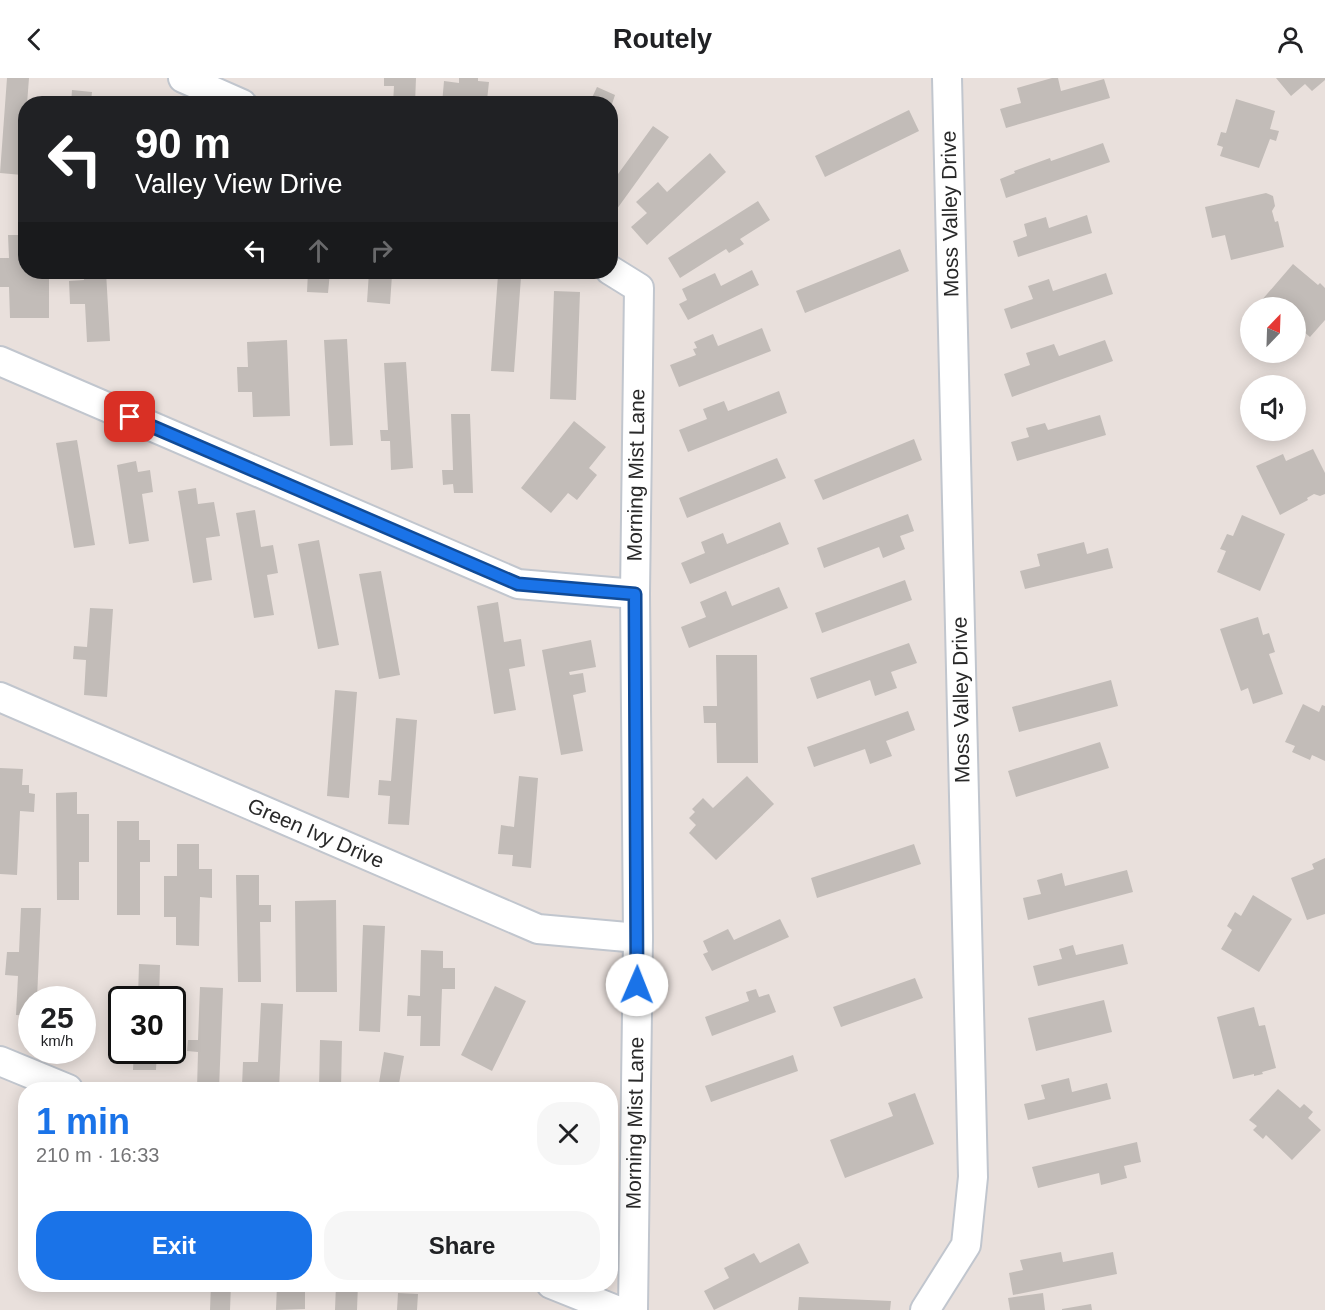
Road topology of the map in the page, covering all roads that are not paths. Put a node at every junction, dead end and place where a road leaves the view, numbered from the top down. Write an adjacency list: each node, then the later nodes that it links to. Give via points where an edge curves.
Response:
1 (183, 78): 3 (street)
2 (946, 78): 14 (street, Moss Valley Drive, via 973,1177 966,1245)
3 (224, 96)
4 (618, 275): 6 (street, Morning Mist Lane, via 639,288)
5 (0, 362): 6 (street, via 518,584)
6 (635, 594): 8 (street, Morning Mist Lane)
7 (0, 697): 8 (street, Green Ivy Drive, via 538,929)
8 (638, 938): 13 (street, Morning Mist Lane)
9 (0, 1062): 10 (street)
10 (50, 1082)
11 (572, 1292): 12 (street)
12 (616, 1310)
13 (633, 1310)
14 (925, 1310)

